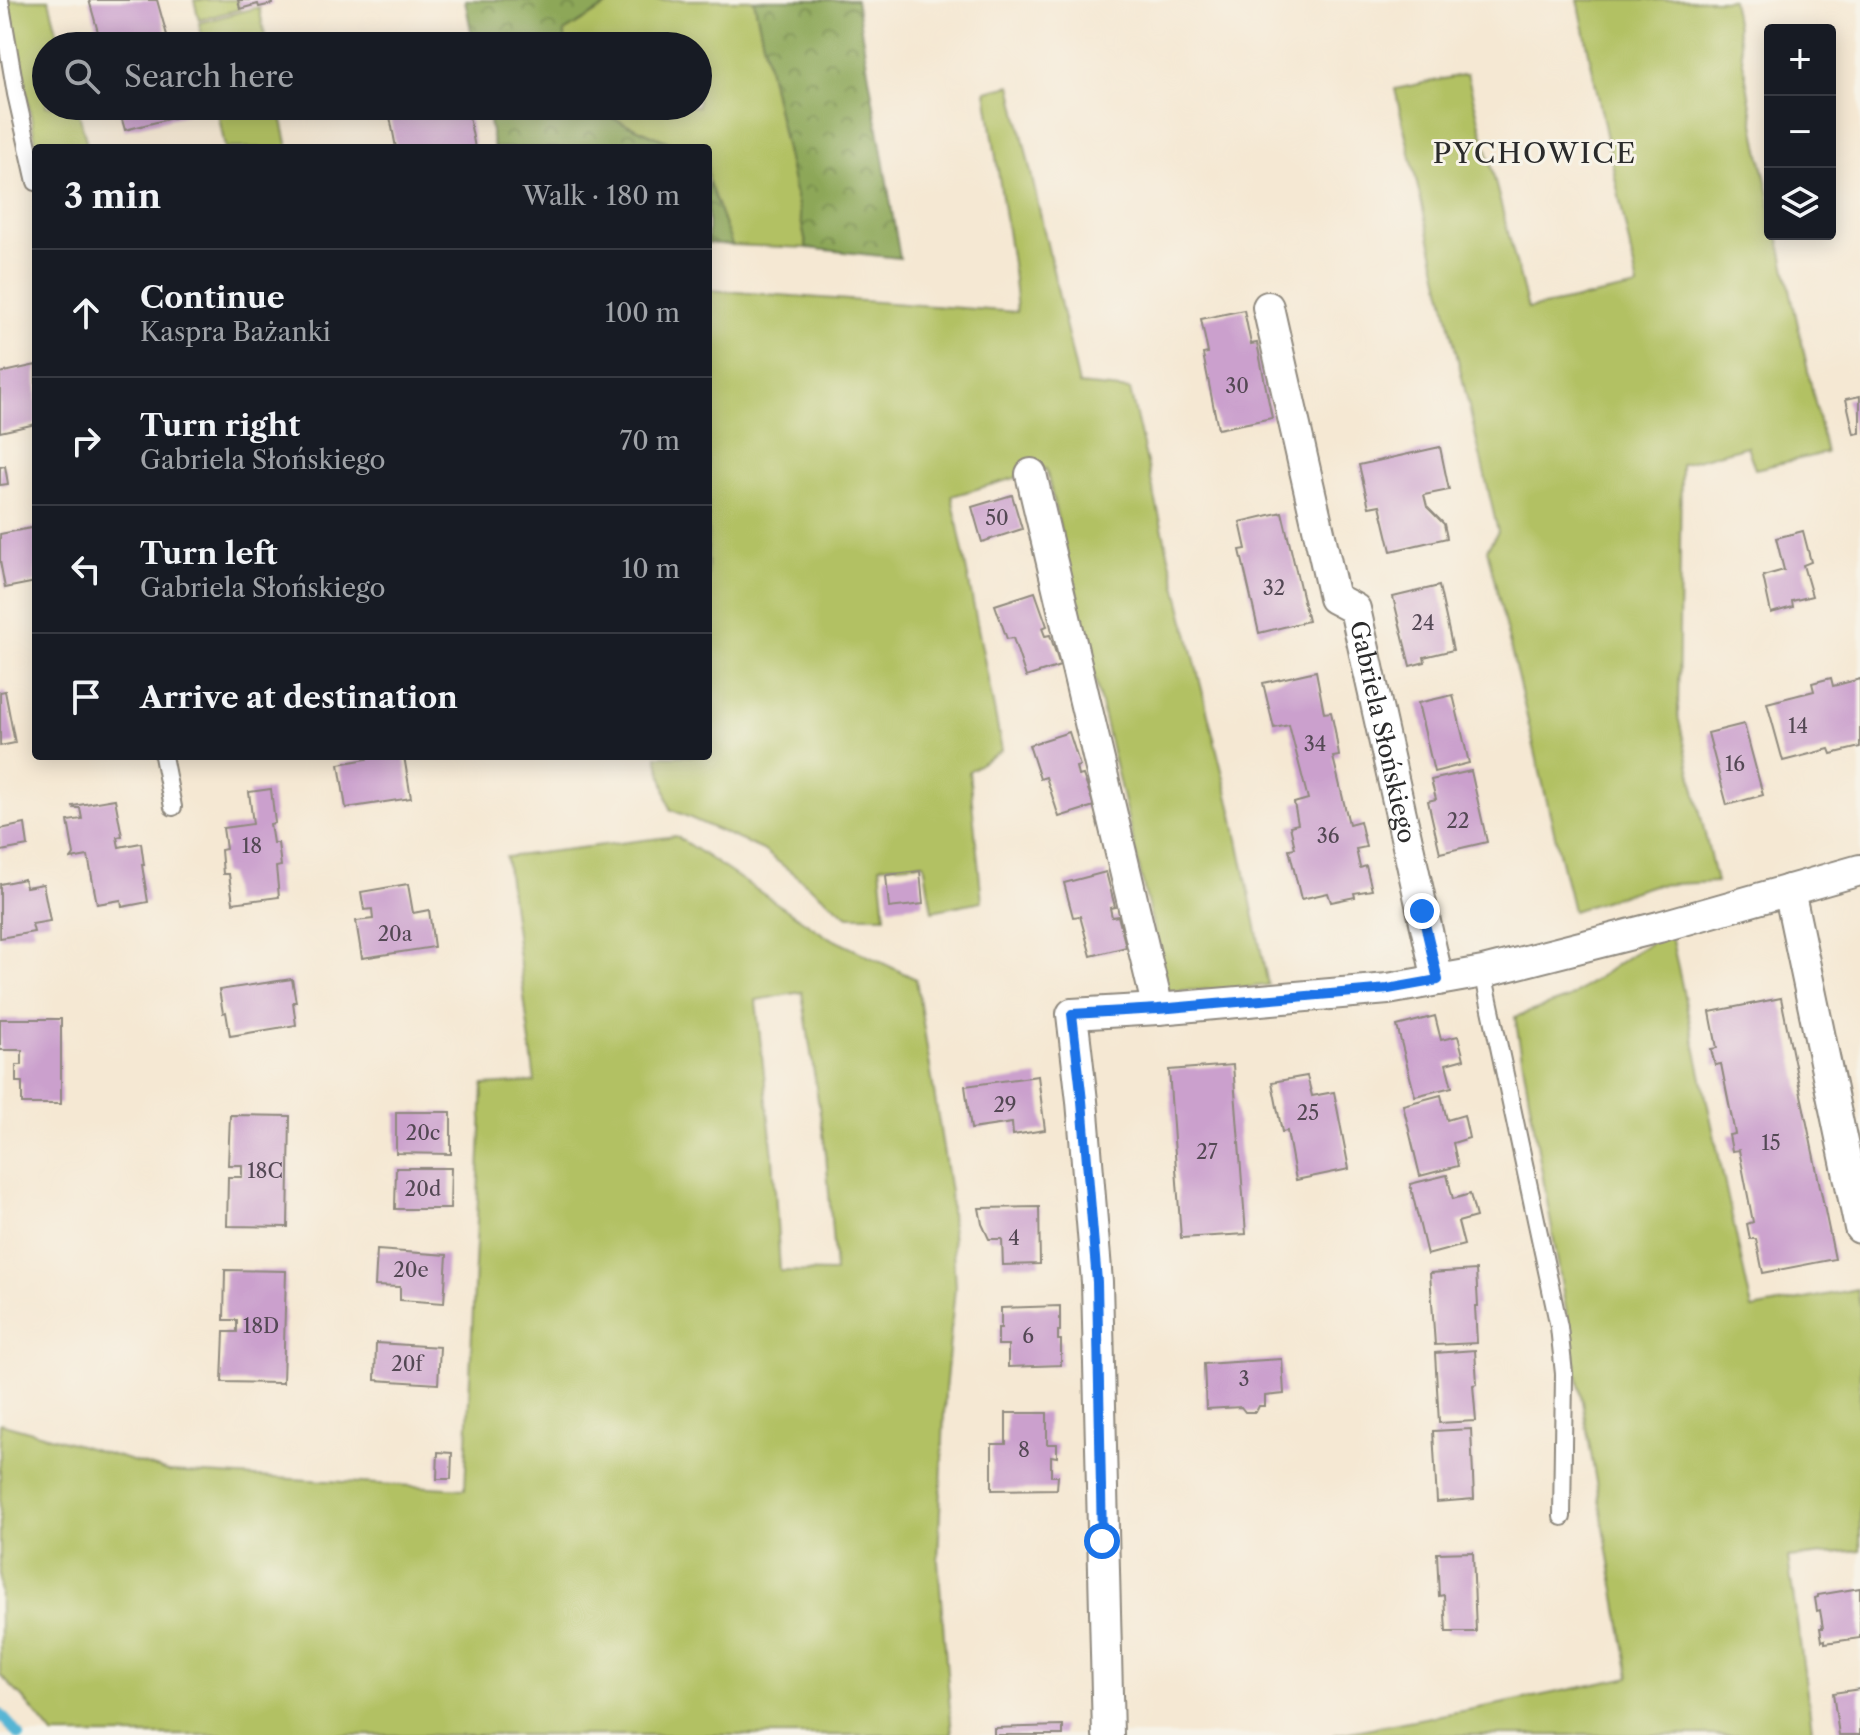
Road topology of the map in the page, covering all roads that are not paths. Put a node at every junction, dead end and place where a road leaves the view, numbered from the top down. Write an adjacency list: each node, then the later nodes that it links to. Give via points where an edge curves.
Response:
1 (0, 0): 2 (lane)
2 (32, 164)
3 (1268, 307): 10 (street, Gabriela Słońskiego, via 1334,598 1355,609)
4 (1031, 474): 11 (street)
5 (164, 760): 6 (lane)
6 (173, 807)
7 (1860, 870): 8 (street)
8 (1789, 890): 9 (street); 12 (street)
9 (1483, 972): 10 (street); 13 (lane, via 1559,1327 1564,1374)
10 (1438, 980): 11 (street)
11 (1158, 1009): 14 (street, via 1072,1014 1097,1282)
12 (1860, 1228)
13 (1562, 1517)
14 (1108, 1735)

